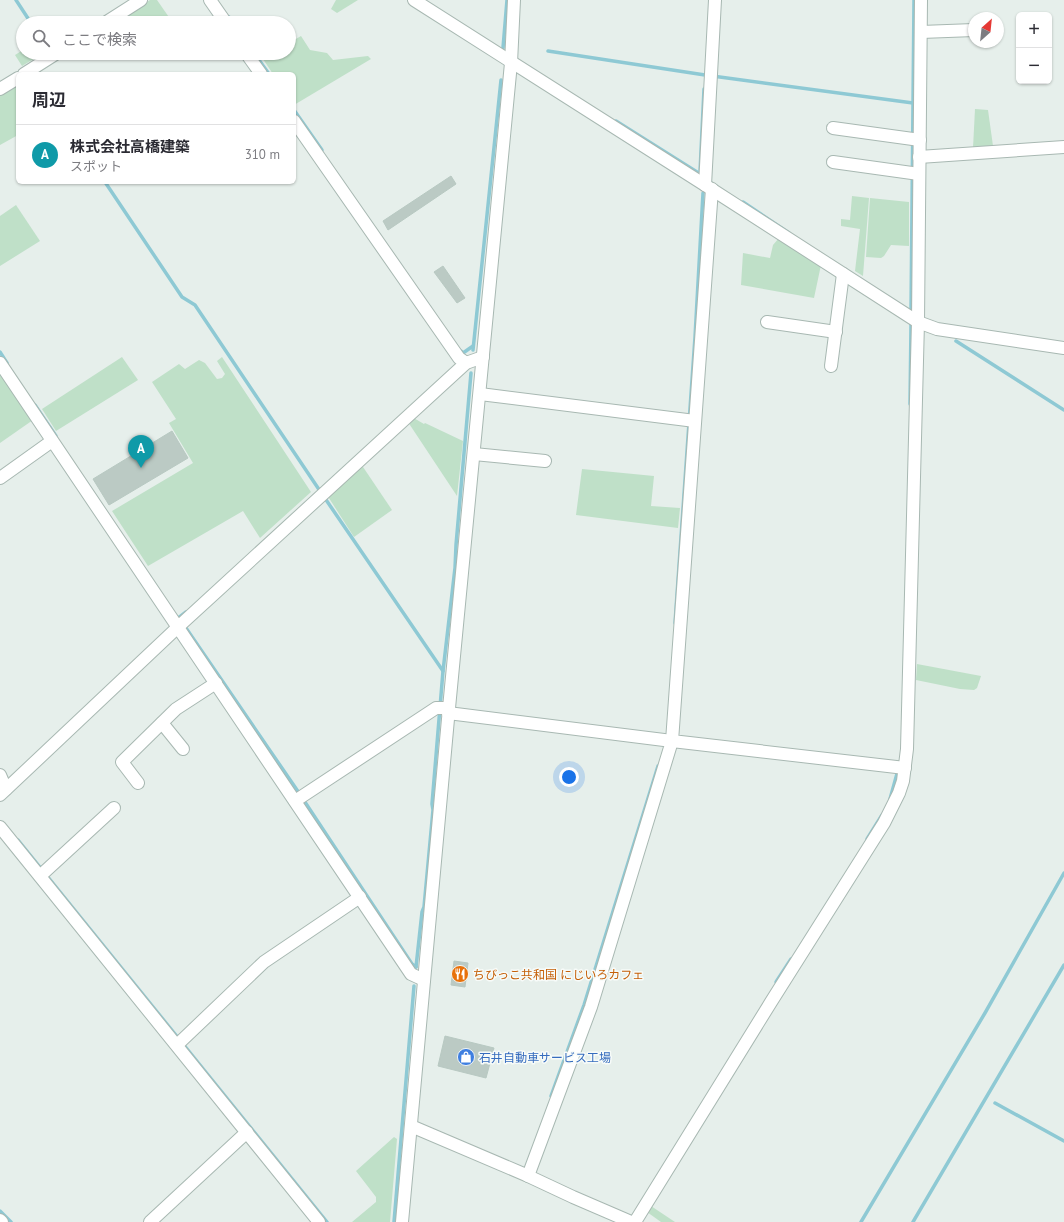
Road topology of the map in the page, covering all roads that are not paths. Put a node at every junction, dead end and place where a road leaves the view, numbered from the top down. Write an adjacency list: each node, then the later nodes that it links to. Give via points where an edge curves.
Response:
1 (142, 0): 7 (street)
2 (210, 0): 8 (street)
3 (414, 0): 13 (street)
4 (514, 0): 13 (street)
5 (714, 0): 25 (street)
6 (921, 0): 10 (street)
7 (116, 16)
8 (221, 16)
9 (968, 30): 10 (street)
10 (921, 32): 20 (street)
11 (46, 60): 14 (street)
12 (251, 60): 15 (street)
13 (511, 63): 25 (street); 31 (street)
14 (27, 72)
15 (260, 72)
16 (16, 79): 17 (street)
17 (0, 89)
18 (296, 124): 32 (street)
19 (833, 128): 20 (street)
20 (920, 140): 22 (street)
21 (1064, 147): 22 (street)
22 (919, 157): 24 (street)
23 (833, 162): 24 (street)
24 (919, 174): 28 (street)
25 (708, 187): 26 (street); 36 (street)
26 (843, 274): 28 (street); 29 (street)
27 (767, 322): 29 (street)
28 (918, 322): 30 (street, via 937,329); 47 (street, via 907,749)
29 (836, 332): 34 (street)
30 (1064, 348)
31 (482, 357): 32 (street); 35 (street)
32 (462, 361): 41 (street, via 322,495)
33 (0, 363): 37 (street)
34 (831, 366)
35 (480, 394): 36 (street); 38 (street)
36 (691, 420): 45 (street)
37 (52, 441): 40 (street); 41 (street)
38 (474, 454): 39 (street); 43 (street)
39 (545, 461)
40 (0, 478)
41 (178, 627): 42 (street); 50 (street)
42 (216, 683): 44 (street, via 176,709); 51 (street)
43 (449, 711): 45 (street); 51 (street, via 436,708); 56 (street)
44 (162, 723): 46 (street); 49 (street, via 122,762)
45 (672, 741): 47 (street); 60 (street, via 591,1007)
46 (183, 749)
47 (901, 768): 62 (street, via 899,793 884,822)
48 (0, 775): 50 (street)
49 (138, 783)
50 (3, 792)
51 (295, 801): 55 (street)
52 (114, 808): 54 (street)
53 (0, 827): 54 (street)
54 (40, 876): 57 (street)
55 (360, 897): 56 (street, via 412,974); 57 (street, via 264,962)
56 (424, 980): 58 (street)
57 (180, 1042): 59 (street)
58 (411, 1126): 60 (street); 66 (street)
59 (246, 1132): 64 (street); 65 (street)
60 (525, 1174): 62 (street)
61 (0, 1220): 63 (street)
62 (631, 1221)
63 (2, 1222)
64 (150, 1222)
65 (319, 1222)
66 (402, 1222)

